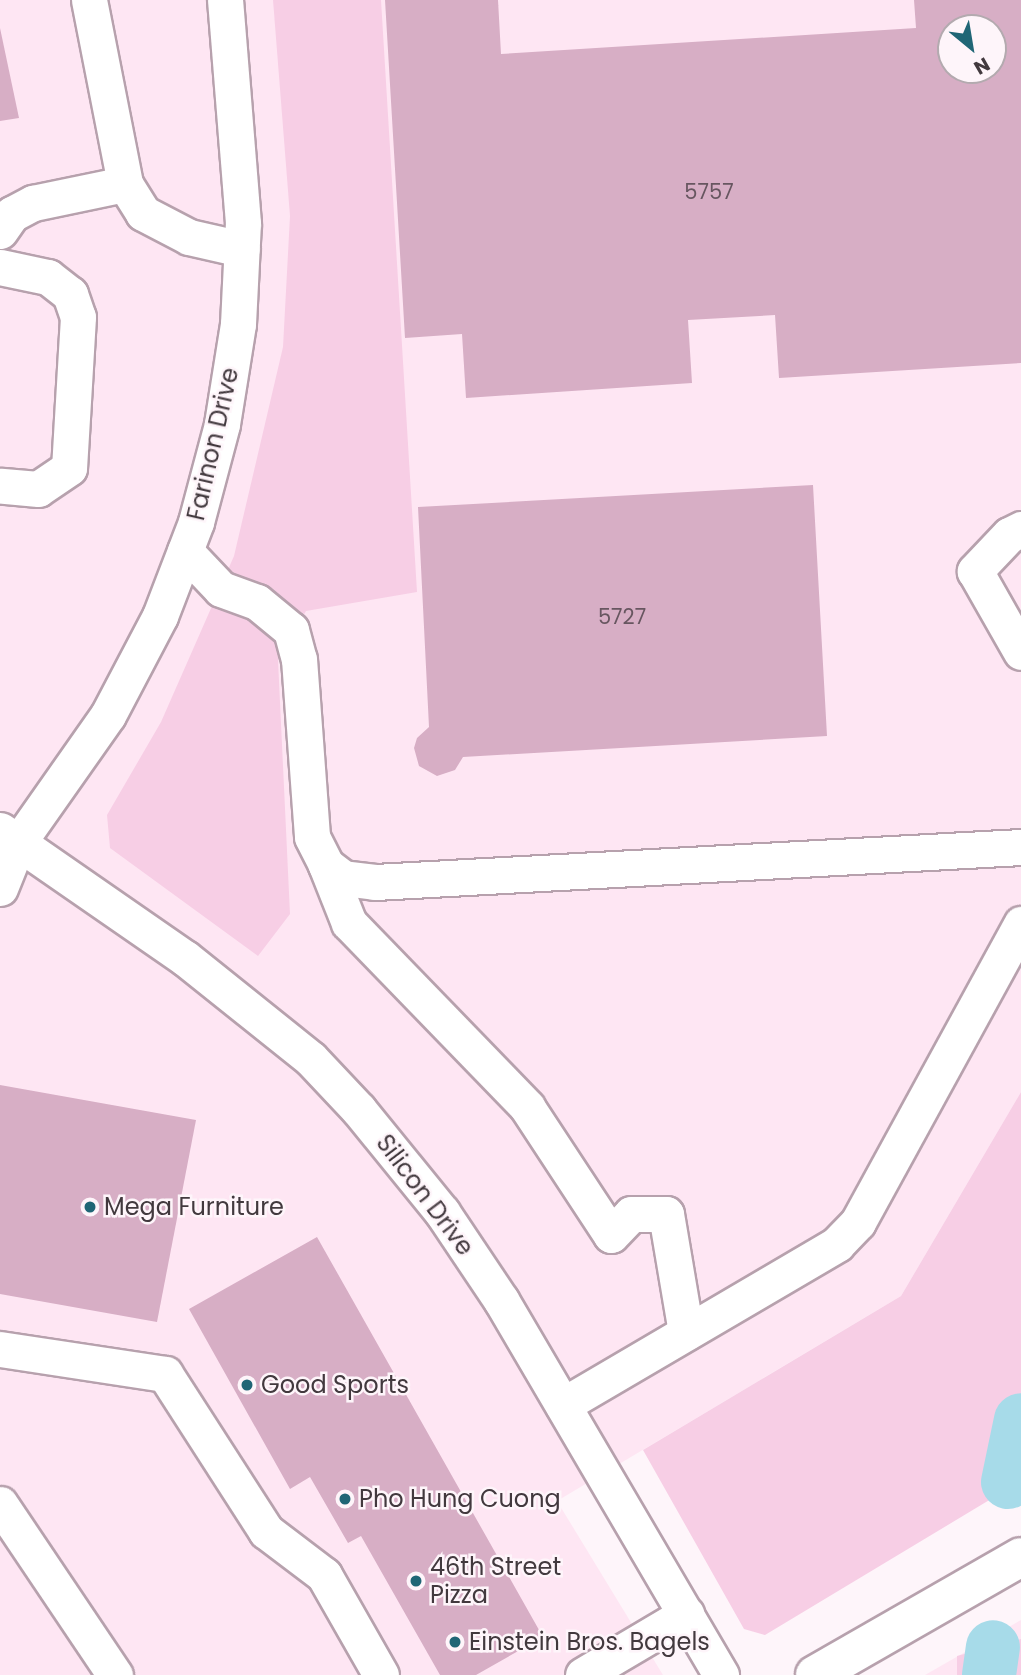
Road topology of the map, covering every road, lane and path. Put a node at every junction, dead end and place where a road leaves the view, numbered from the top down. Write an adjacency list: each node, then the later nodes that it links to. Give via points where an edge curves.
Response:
1 (89, 0): 3 (street)
2 (225, 0): 5 (street, Farinon Drive)
3 (125, 184): 4 (street, via 33,202 12,214); 5 (street, via 143,213 189,237)
4 (0, 231)
5 (242, 249): 9 (street, Farinon Drive, via 238,324 222,424)
6 (0, 267): 7 (street, via 48,277 69,294 78,317 69,468 38,489)
7 (0, 486)
8 (1021, 529): 10 (street, via 1009,534 975,571)
9 (185, 551): 11 (street, Farinon Drive, via 160,616 108,715); 13 (street, via 221,589 257,602 291,630 299,659 312,837)
10 (1021, 652)
11 (6, 841): 14 (street, Farinon Drive); 18 (street, Silicon Drive, via 185,958 311,1059 442,1212)
12 (1021, 847): 13 (street, via 375,882 344,878)
13 (326, 865): 16 (street, via 349,923 527,1107 611,1235 631,1214 666,1214)
14 (0, 888)
15 (1021, 924): 16 (street, via 858,1222 837,1244)
16 (686, 1332): 18 (street)
17 (0, 1349): 23 (street, via 164,1374 266,1531 324,1575)
18 (563, 1405): 21 (street, Silicon Drive)
19 (0, 1504): 22 (street)
20 (1021, 1557): 26 (main road)
21 (686, 1614): 24 (street); 25 (street, Silicon Drive)
22 (116, 1675)
23 (381, 1675)
24 (583, 1675)
25 (721, 1675)
26 (815, 1675)

